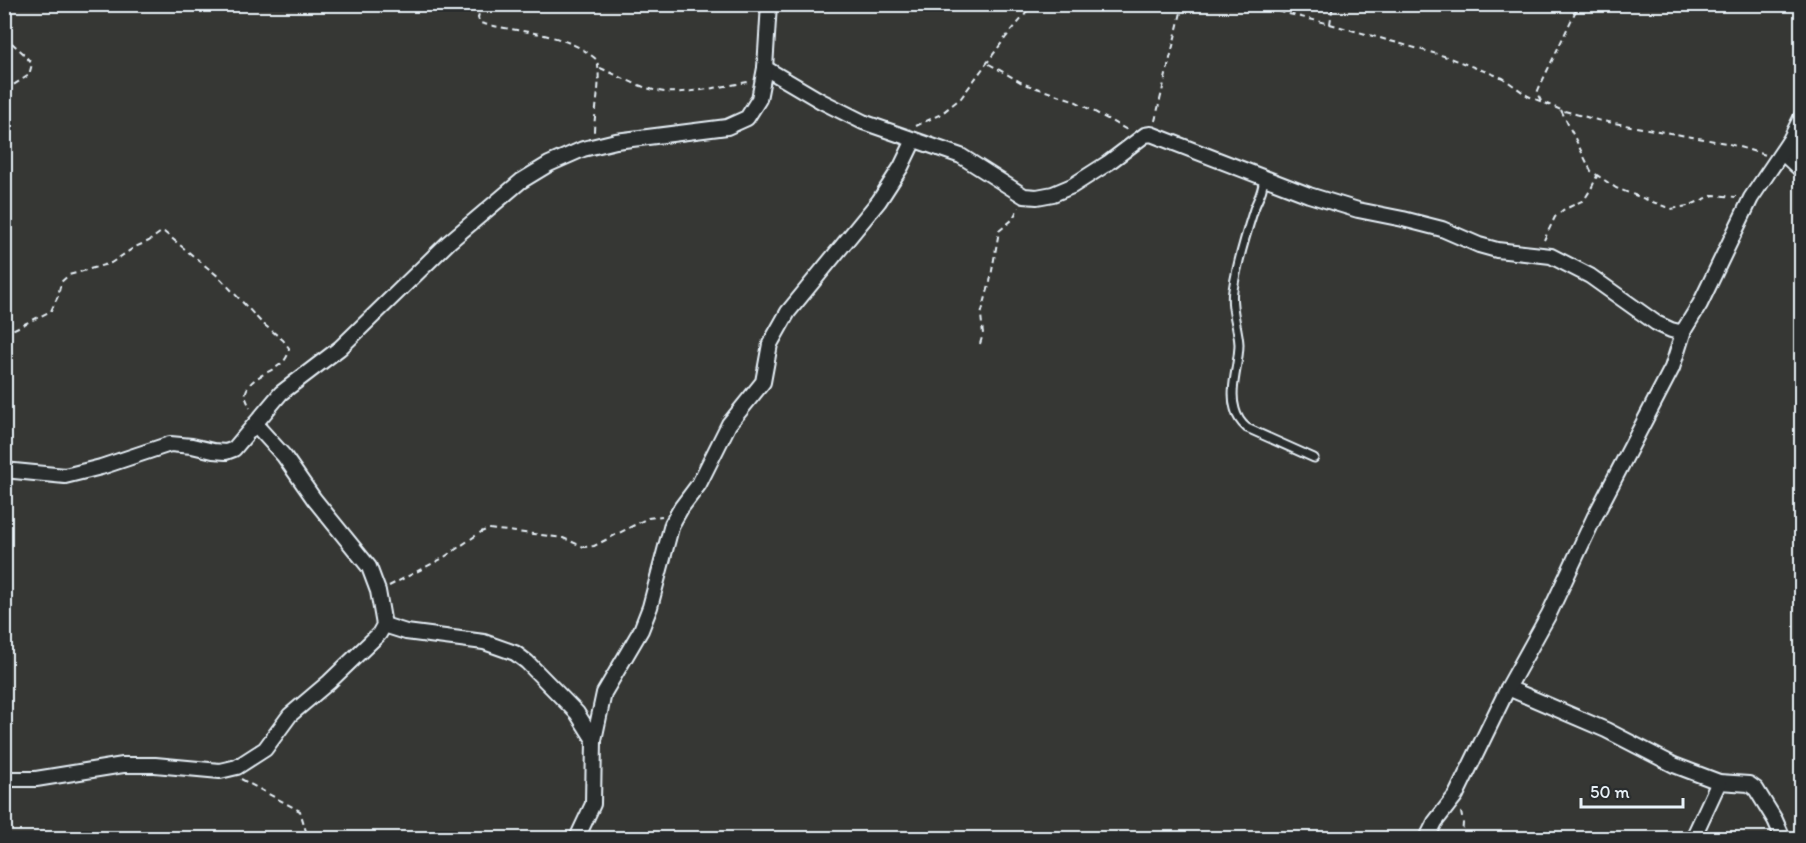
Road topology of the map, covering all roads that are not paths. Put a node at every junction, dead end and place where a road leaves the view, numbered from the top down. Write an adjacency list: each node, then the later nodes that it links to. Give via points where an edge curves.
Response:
1 (770, 4): 2 (street)
2 (764, 74): 4 (street, via 863,122); 10 (street, via 759,99 747,118 739,122 594,146 568,154 521,181 449,242 340,348 281,393)
3 (1802, 116): 5 (street)
4 (908, 138): 8 (street, via 962,156 1024,196 1053,194 1072,186 1147,136); 15 (street, via 879,201 788,312 770,344 763,382 729,424 699,484 672,524 650,607 604,693)
5 (1790, 140): 6 (street); 7 (street, via 1788,158)
6 (1775, 162): 7 (street); 9 (street, via 1751,198)
7 (1797, 167)
8 (1263, 176): 9 (street, via 1309,195 1442,229 1479,245 1551,256 1582,272 1656,323 1671,330); 11 (lane, via 1264,186 1255,207 1231,304 1239,348 1234,408 1247,428)
9 (1684, 330): 14 (street, via 1672,368 1594,518 1550,614)
10 (257, 422): 12 (street, via 240,445 226,452 170,444 65,476); 13 (street, via 369,567)
11 (1314, 458)
12 (4, 470)
13 (384, 625): 15 (street, via 406,632 483,642 515,653 578,713); 16 (street, via 329,682 290,715 265,749 246,763 227,770 123,765 36,779)
14 (1508, 688): 17 (street); 19 (street, via 1456,795)
15 (594, 740): 18 (street, via 592,804)
16 (4, 779)
17 (1719, 782): 20 (street); 21 (street, via 1745,782 1753,786)
18 (577, 838)
19 (1427, 838)
20 (1693, 838)
21 (1783, 838)

